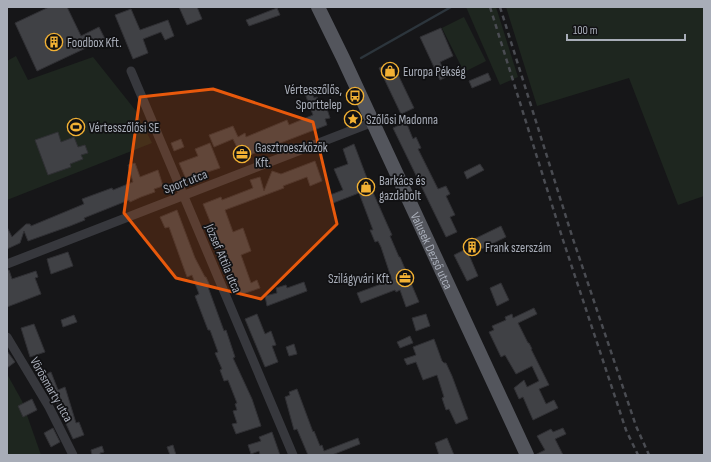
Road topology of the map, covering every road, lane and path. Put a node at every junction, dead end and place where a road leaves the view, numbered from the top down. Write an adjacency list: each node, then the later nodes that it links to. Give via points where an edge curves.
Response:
1 (318, 7): 3 (main road, Valusek Dezső utca)
2 (131, 71): 4 (street, József Attila utca)
3 (373, 122): 4 (street, Sport utca); 9 (main road, Valusek Dezső utca)
4 (183, 195): 5 (street, Sport utca); 8 (street, József Attila utca)
5 (7, 264)
6 (7, 338): 7 (street, Vörösmarty utca, via 49,407)
7 (73, 455)
8 (293, 455)
9 (527, 455)

